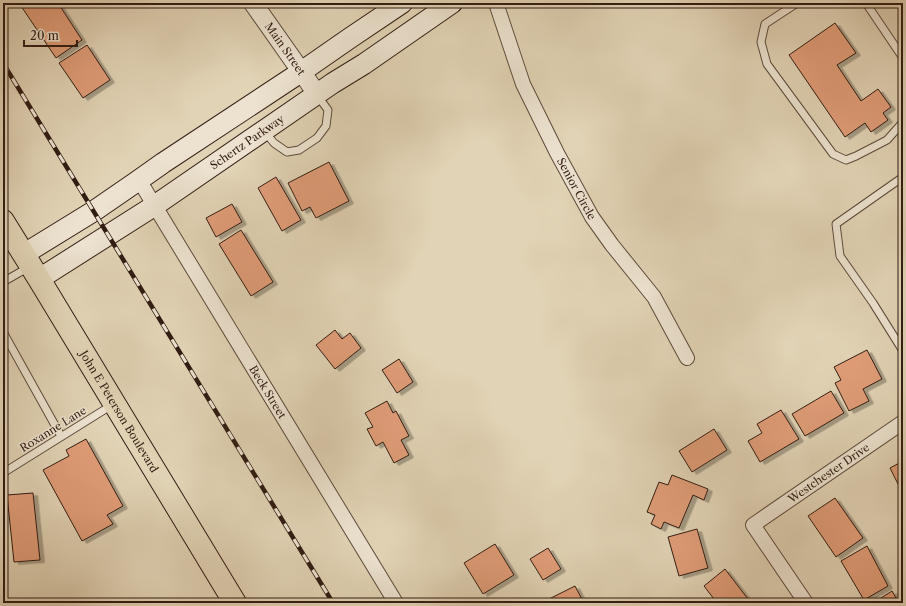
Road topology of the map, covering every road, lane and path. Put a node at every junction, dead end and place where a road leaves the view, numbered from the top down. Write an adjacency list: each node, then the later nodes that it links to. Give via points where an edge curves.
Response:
1 (252, 3): 8 (street, Main Street)
2 (402, 3): 8 (main road)
3 (452, 3): 9 (main road, Schertz Parkway)
4 (496, 3): 20 (street, Senior Circle, via 523,84 557,153 592,217 654,297)
5 (797, 3): 10 (lane, via 765,24 761,42 767,64 833,154 846,160 856,156 887,140)
6 (866, 3): 7 (lane)
7 (903, 58)
8 (301, 72): 9 (street, Main Street); 13 (main road)
9 (317, 94): 11 (main road, Schertz Parkway); 11 (lane, via 328,110 326,126 317,138 299,150 287,152 274,143)
10 (903, 122)
11 (264, 130): 14 (main road, Schertz Parkway)
12 (903, 177): 19 (lane, via 836,224 840,256)
13 (139, 180): 14 (street, Beck Street); 16 (main road, via 94,211)
14 (154, 206): 16 (main road, Schertz Parkway, via 108,234); 26 (street, Beck Street)
15 (3, 221): 16 (main road, John E Peterson Boulevard)
16 (31, 266): 17 (lane); 21 (main road, John E Peterson Boulevard)
17 (3, 282)
18 (3, 332): 23 (lane)
19 (903, 351)
20 (687, 358)
21 (114, 403): 23 (lane, Roxanne Lane); 25 (main road, John E Peterson Boulevard)
22 (903, 422): 27 (street, Westchester Drive, via 753,525)
23 (61, 436): 24 (lane, Roxanne Lane)
24 (3, 473)
25 (235, 603)
26 (396, 603)
27 (806, 603)

